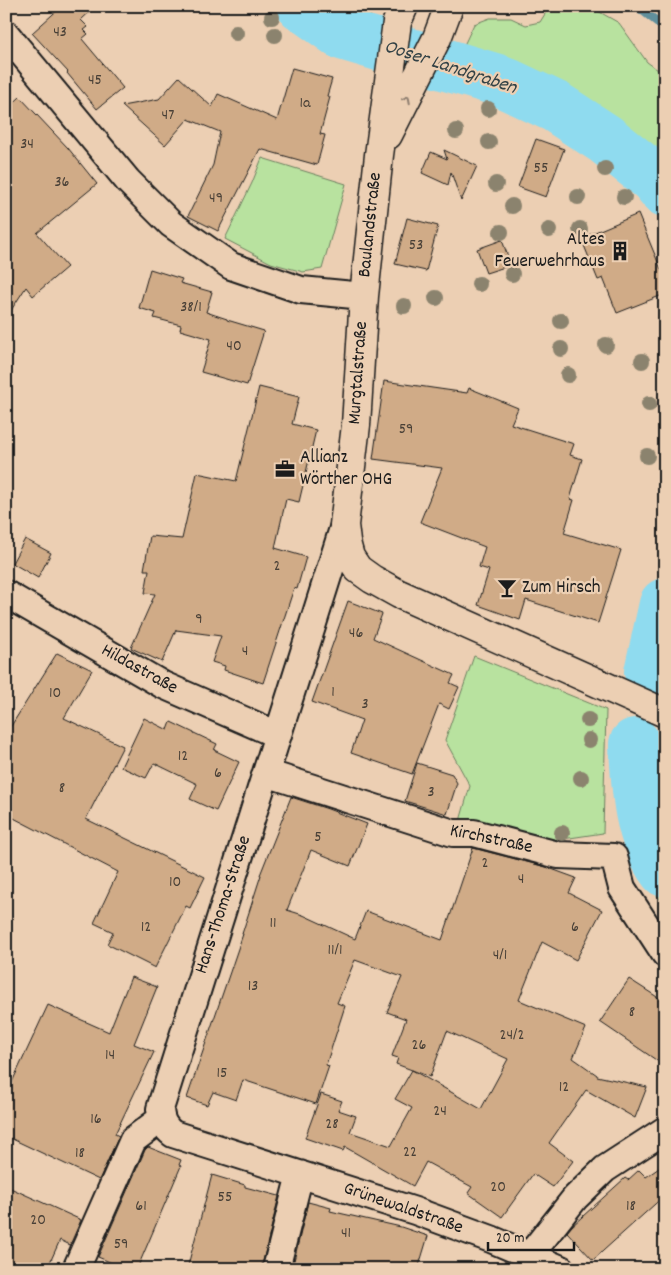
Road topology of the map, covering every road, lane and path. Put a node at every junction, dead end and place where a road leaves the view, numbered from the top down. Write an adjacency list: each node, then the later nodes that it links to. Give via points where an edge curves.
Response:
1 (449, 6): 4 (main road, Baulandstraße, one-way to 1, via 437,38)
2 (398, 11): 4 (main road, Baulandstraße)
3 (9, 43): 5 (street, Murgtalstraße, via 128,181 171,224 231,266 301,290)
4 (379, 155): 5 (main road, Baulandstraße)
5 (364, 296): 6 (main road, Murgtalstraße, via 356,425)
6 (344, 524): 8 (main road, Murgtalstraße, via 350,557 358,569 372,580); 9 (street, Hans-Thoma-Straße)
7 (6, 594): 9 (street, Hildastraße, via 163,685)
8 (665, 714)
9 (278, 735): 10 (street, Hans-Thoma-Straße)
10 (266, 773): 11 (street, Kirchstraße, via 453,833 474,833 558,855 614,857 622,888); 12 (street, Hans-Thoma-Straße, via 160,1109)
11 (665, 954)
12 (161, 1118): 14 (street, Grünewaldstraße, via 165,1128 173,1134); 16 (street, via 133,1140)
13 (665, 1130): 15 (street, via 605,1169 575,1198)
14 (300, 1174): 15 (street, Grünewaldstraße, via 415,1211); 17 (street)
15 (530, 1256): 18 (street, Grünewaldstraße)
16 (76, 1269)
17 (276, 1269)
18 (561, 1269)

